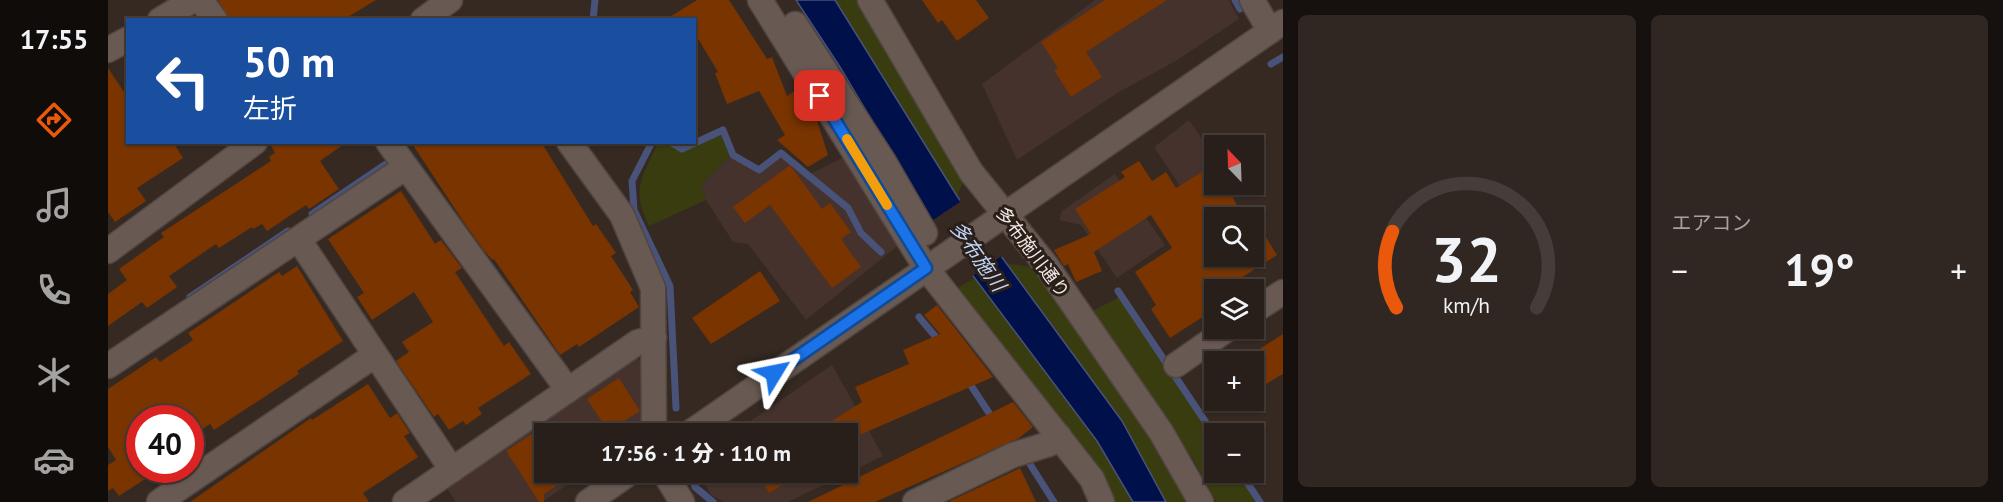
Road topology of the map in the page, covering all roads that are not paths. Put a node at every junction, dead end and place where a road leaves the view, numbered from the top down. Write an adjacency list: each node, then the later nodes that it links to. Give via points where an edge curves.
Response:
1 (193, 0): 8 (street)
2 (201, 0): 9 (street)
3 (450, 0): 10 (street)
4 (760, 0): 22 (street)
5 (779, 0): 19 (street)
6 (1252, 0): 11 (street)
7 (864, 1): 18 (street, 多布施川通り)
8 (163, 18)
9 (213, 18)
10 (426, 18)
11 (1276, 26): 18 (street)
12 (126, 40): 13 (street)
13 (108, 50)
14 (252, 144): 21 (street)
15 (389, 144): 17 (street)
16 (570, 144): 26 (street, via 622,215 642,261 653,288)
17 (406, 167): 20 (street); 31 (street)
18 (998, 220): 22 (street); 45 (street, 多布施川通り, via 1046,266 1161,432)
19 (925, 233)
20 (299, 240): 28 (street); 30 (street)
21 (108, 251)
22 (934, 262): 33 (street); 34 (street)
23 (957, 280): 44 (street, via 1102,467)
24 (1283, 292): 25 (street)
25 (1264, 304)
26 (654, 338): 31 (street, via 638,342); 32 (street)
27 (1213, 339): 29 (street)
28 (375, 355): 35 (street); 38 (street)
29 (1176, 364)
30 (108, 366)
31 (568, 390): 35 (street)
32 (654, 423)
33 (703, 423)
34 (1059, 436): 42 (street, via 1049,444 1012,455); 43 (street, via 1092,479)
35 (452, 470): 39 (street)
36 (615, 483): 40 (street)
37 (671, 483): 41 (street)
38 (159, 502)
39 (405, 502)
40 (588, 502)
41 (682, 502)
42 (915, 502)
43 (1102, 502)
44 (1118, 502)
45 (1201, 502)

